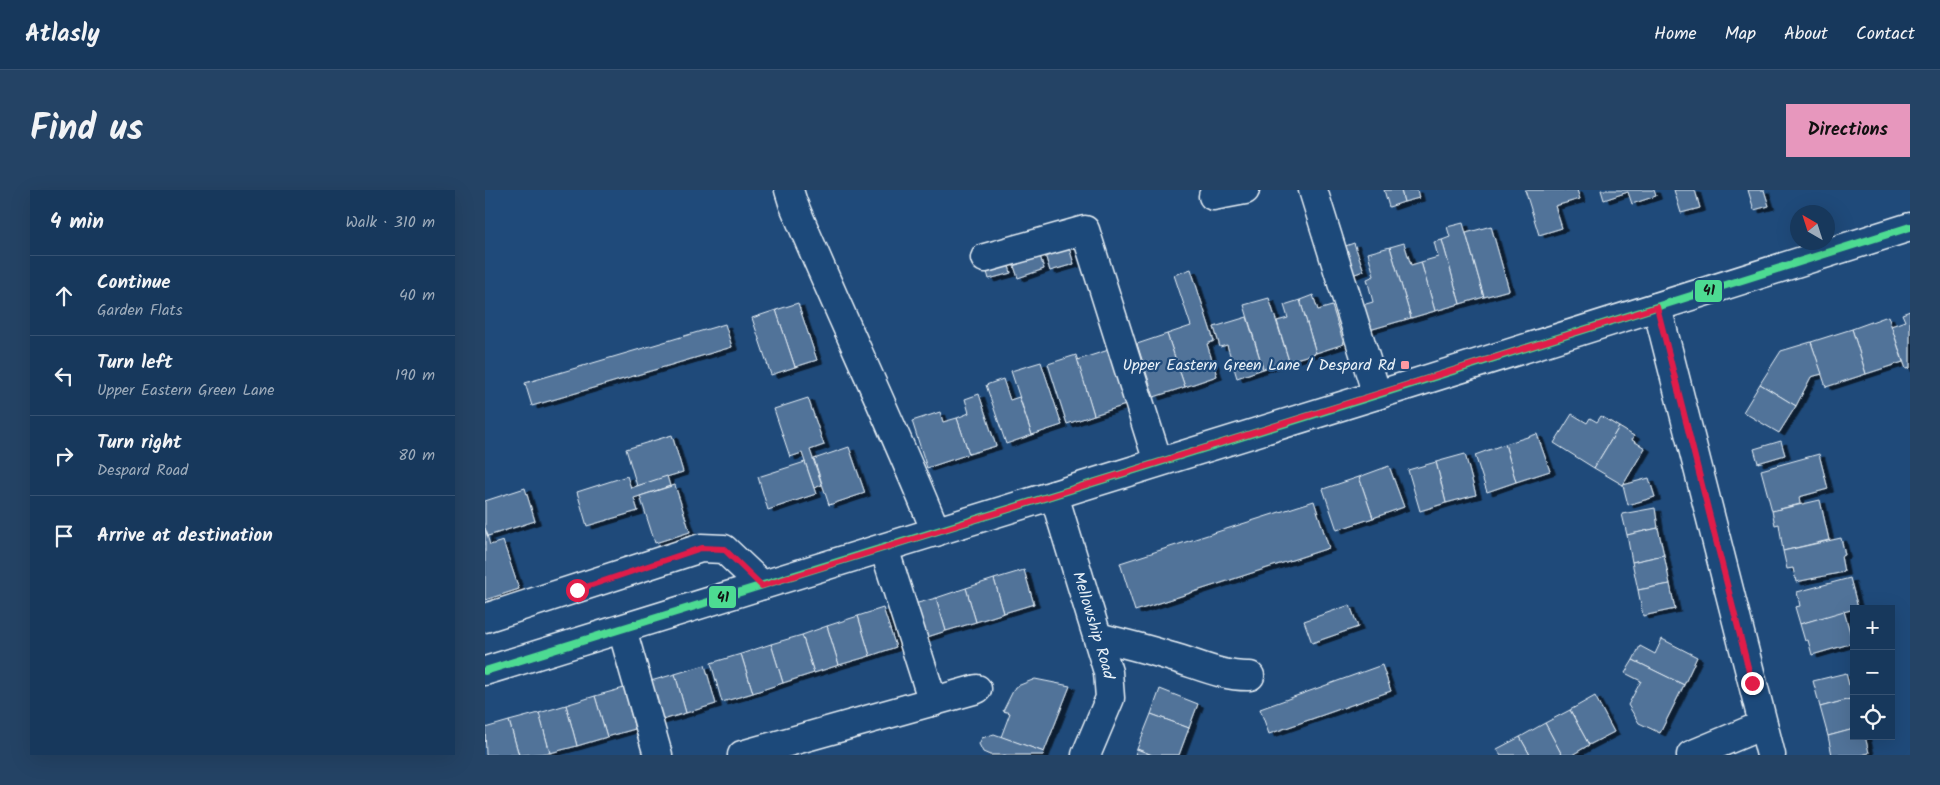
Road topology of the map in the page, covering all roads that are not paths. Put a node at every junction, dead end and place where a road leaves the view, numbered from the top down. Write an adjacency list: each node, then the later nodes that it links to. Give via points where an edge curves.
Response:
1 (789, 190): 11 (street, via 828,288)
2 (1245, 190): 4 (street)
3 (1313, 190): 8 (street)
4 (1213, 196)
5 (1910, 227): 7 (street)
6 (985, 258): 9 (street, via 1085,230)
7 (1657, 307): 8 (street); 21 (street)
8 (1377, 395): 9 (street)
9 (1158, 462): 10 (street)
10 (1054, 495): 11 (street); 16 (street, Mellowship Road)
11 (936, 532): 12 (street)
12 (884, 548): 13 (street); 20 (street)
13 (762, 586): 14 (street, via 724,549 701,548); 15 (street)
14 (485, 618)
15 (622, 629): 17 (street); 22 (street)
16 (1097, 637): 18 (street, via 1212,670); 24 (street, Mellowship Road, via 1109,672 1110,698)
17 (485, 671)
18 (1249, 676)
19 (977, 689): 20 (street)
20 (933, 702): 23 (street)
21 (1763, 725): 25 (street); 26 (street)
22 (658, 755)
23 (742, 755)
24 (1086, 755)
25 (1691, 755)
26 (1771, 755)

